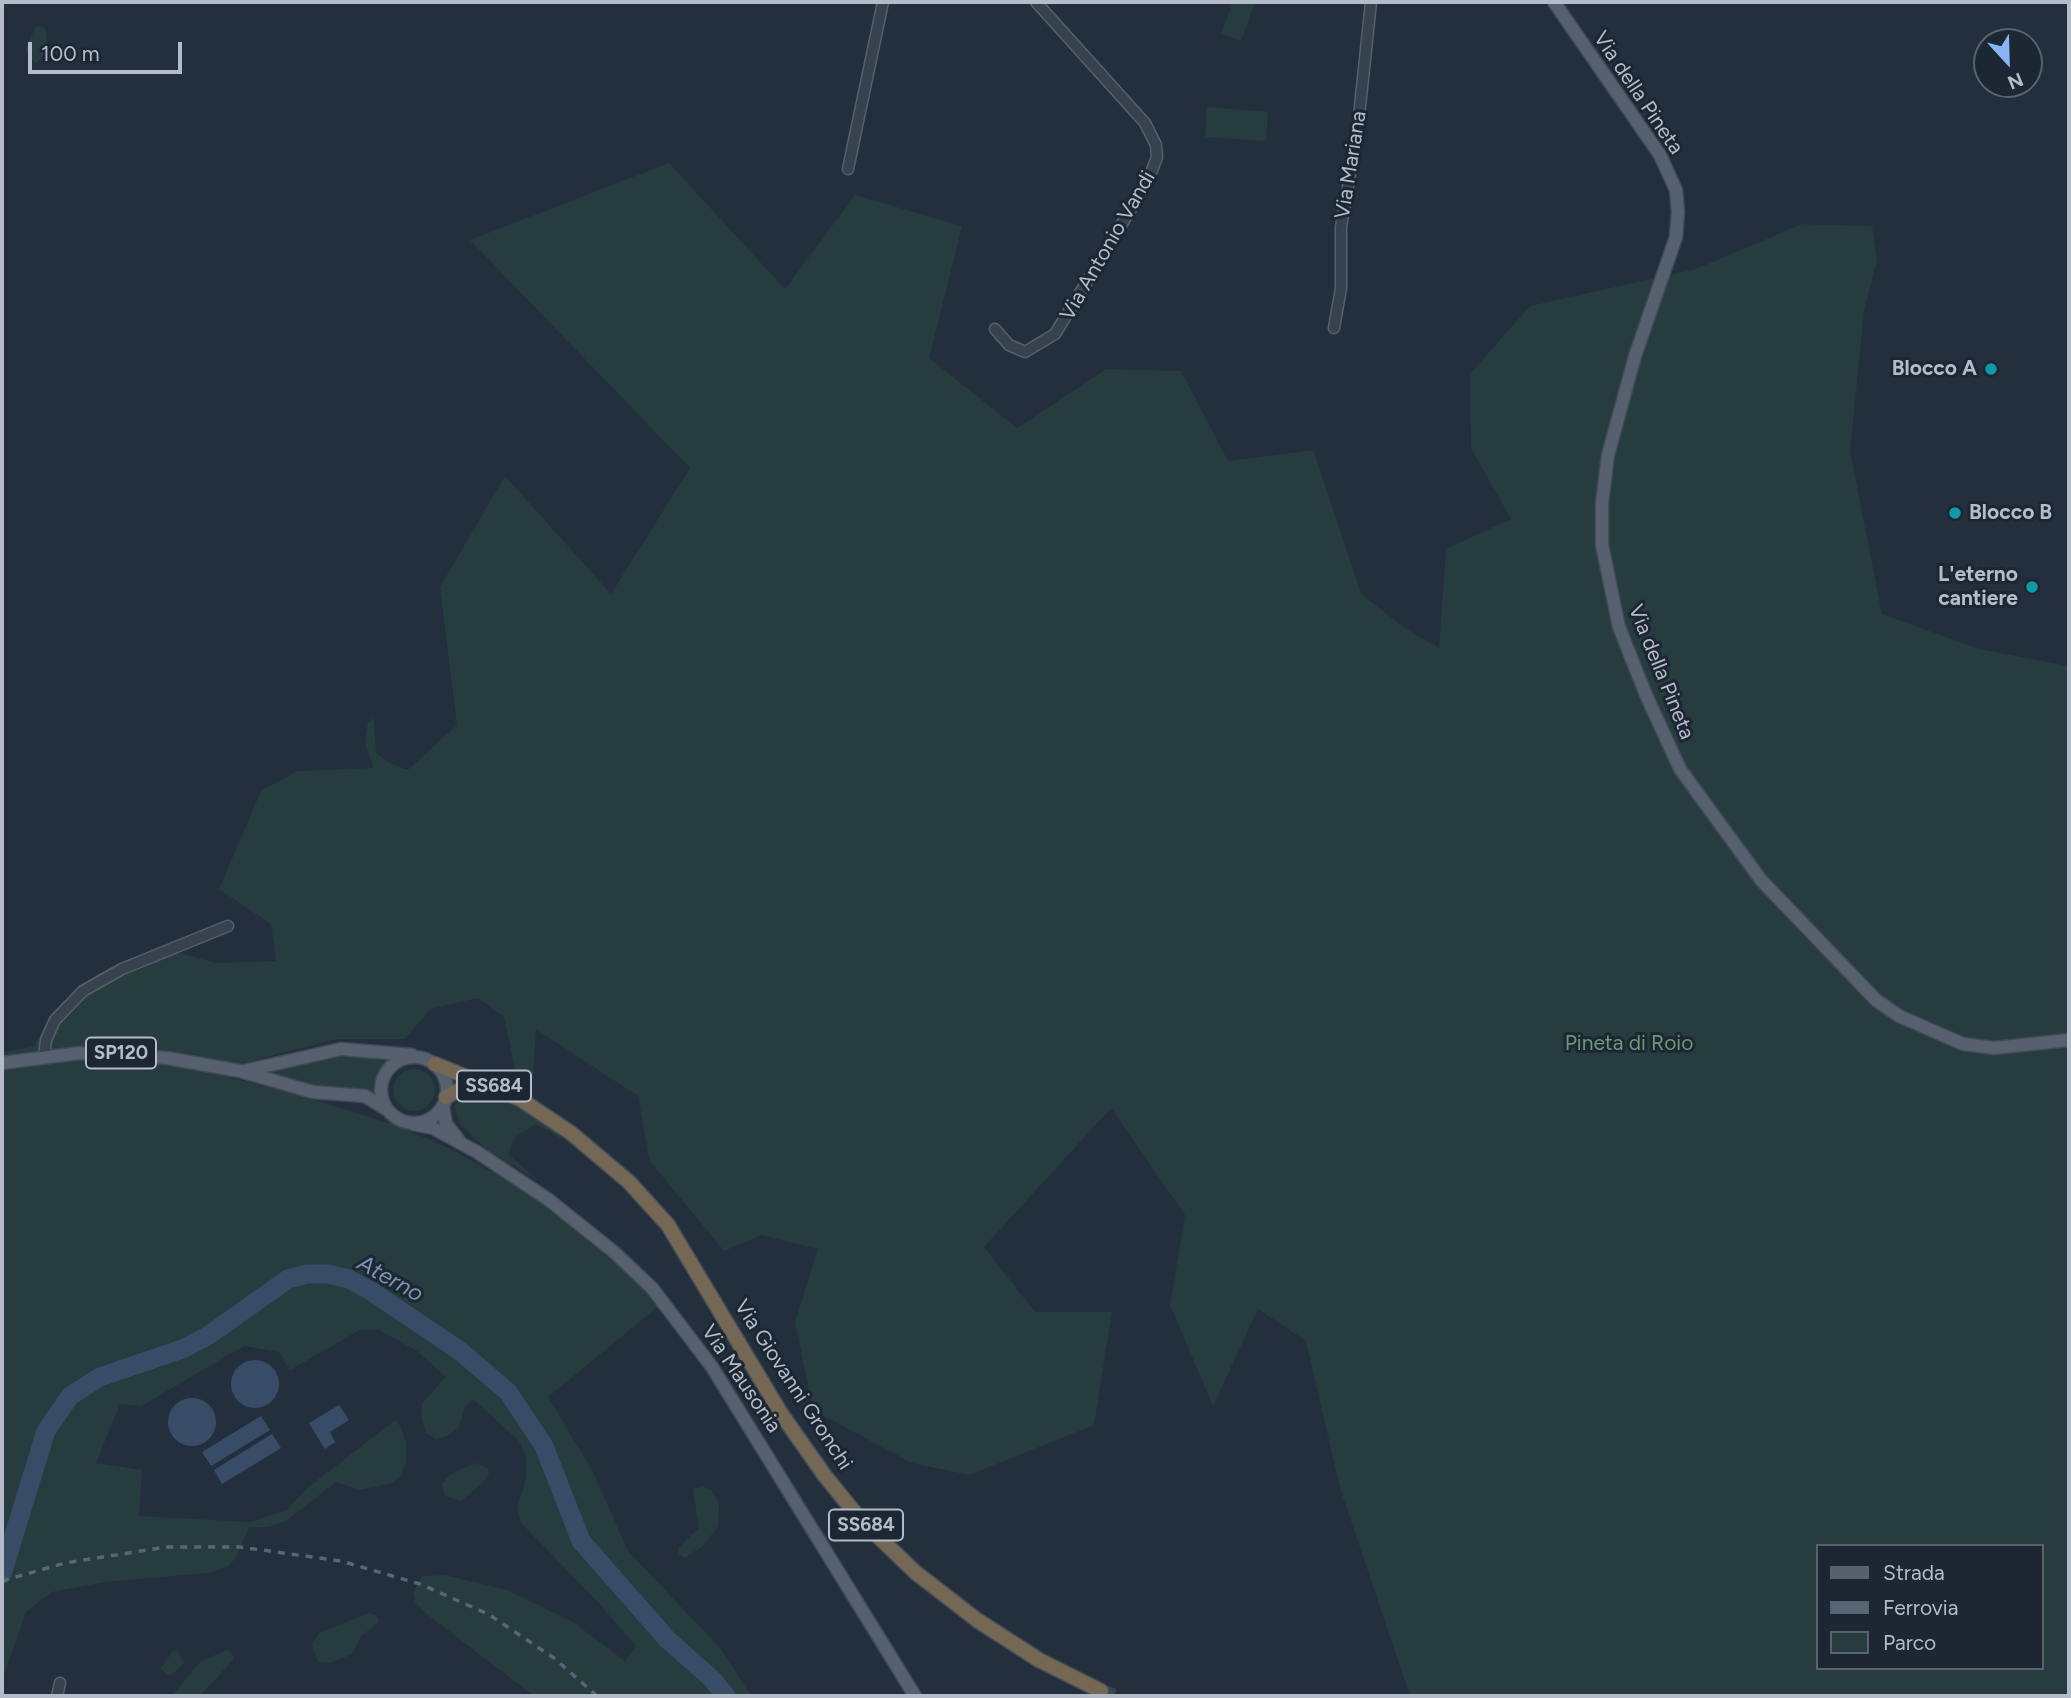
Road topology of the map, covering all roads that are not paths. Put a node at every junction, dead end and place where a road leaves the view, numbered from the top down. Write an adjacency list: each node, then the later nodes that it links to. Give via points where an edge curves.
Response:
1 (883, 2): 5 (street)
2 (1036, 2): 7 (street, Via Antonio Vandi, via 1145,123 1157,157 1148,181 1055,334 1025,352 1009,345)
3 (1371, 2): 6 (street, Via Mariana, via 1341,227 1341,288)
4 (1554, 2): 9 (main road, Via della Pineta, via 1660,155 1676,190 1676,237 1635,356 1608,455 1602,545 1619,627 1680,769 1761,880 1876,1000 1926,1031 1973,1045 1994,1048)
5 (848, 169)
6 (1334, 328)
7 (995, 329)
8 (228, 926): 10 (street, via 122,969 83,991 55,1020)
9 (2069, 1040)
10 (44, 1057): 12 (main road, SP120); 14 (main road, SP120, via 113,1053)
11 (421, 1057): 13 (main road); 14 (main road, SP120, via 341,1049); 16 (main road, via 401,1059 386,1071 380,1090)
12 (2, 1063)
13 (435, 1064): 15 (main road, via 445,1079); 17 (highway, Via Giovanni Gronchi / SS684, via 507,1092)
14 (240, 1071): 16 (main road, SP120, via 313,1092 365,1096)
15 (444, 1102): 17 (highway, Via Giovanni Gronchi / SS684, via 460,1088 478,1088); 18 (main road, via 430,1119); 19 (main road, Via Mausonia, via 449,1130)
16 (386, 1109): 18 (main road, via 398,1120)
17 (549, 1117): 21 (highway, Via Giovanni Gronchi / SS684, via 612,1166 662,1217 789,1425 876,1535 938,1591 996,1633)
18 (413, 1124): 19 (main road, Via Mausonia, via 433,1128)
19 (466, 1146): 23 (main road, Via Mausonia, via 591,1233 634,1269 675,1316 761,1442)
20 (60, 1683): 22 (street)
21 (1101, 1691)
22 (57, 1696)
23 (915, 1696)

